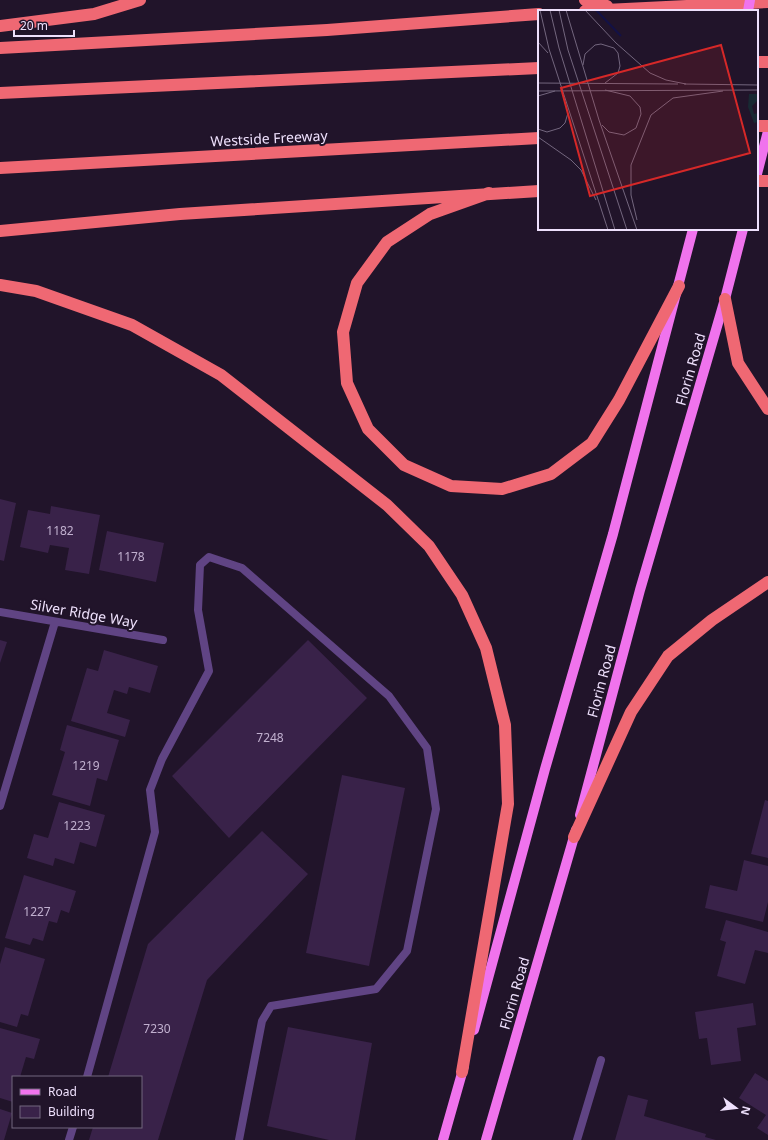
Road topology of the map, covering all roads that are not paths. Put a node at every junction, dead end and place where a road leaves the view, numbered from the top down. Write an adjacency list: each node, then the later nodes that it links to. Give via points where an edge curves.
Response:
1 (140, 0): 9 (highway, via 94,14)
2 (585, 0): 5 (highway)
3 (750, 0): 7 (main road, bridge)
4 (768, 2): 5 (highway)
5 (615, 9): 6 (highway)
6 (600, 10)
7 (748, 10)
8 (538, 14): 10 (highway, via 327,30)
9 (0, 26)
10 (0, 48)
11 (538, 68): 12 (highway)
12 (0, 93)
13 (768, 130): 16 (main road)
14 (538, 138): 15 (highway, Westside Freeway)
15 (0, 168)
16 (758, 170)
17 (538, 191): 18 (highway)
18 (489, 193): 21 (highway, via 180,214); 23 (highway, via 430,214 387,242 357,283 343,332 347,383 368,429 404,465 451,486 502,489 551,474 592,443 619,400)
19 (693, 230): 23 (main road, Florin Road)
20 (743, 230): 24 (main road, Florin Road)
21 (0, 231)
22 (0, 285): 33 (highway, via 36,291 132,325 221,375 387,505 429,546 462,594 486,648 505,725 508,804)
23 (679, 286): 33 (main road, Florin Road, via 613,534)
24 (725, 299): 25 (highway, via 738,363); 31 (main road, Florin Road, via 640,590)
25 (768, 409)
26 (768, 582): 31 (highway, via 712,620 668,656 631,712)
27 (0, 612): 28 (street, Silver Ridge Way)
28 (55, 622): 29 (street, Silver Ridge Way); 30 (street)
29 (163, 640)
30 (0, 806)
31 (574, 837): 39 (main road, Florin Road)
32 (601, 1060): 40 (street)
33 (462, 1072): 38 (main road, Florin Road)
34 (87, 1076): 37 (street, via 155,832 150,790 162,759 209,670 198,610 200,565 209,557 242,568 389,696 427,748 436,809 407,951 376,989 271,1006 262,1021)
35 (73, 1128): 36 (street)
36 (69, 1140)
37 (239, 1140)
38 (443, 1140)
39 (486, 1140)
40 (577, 1140)

